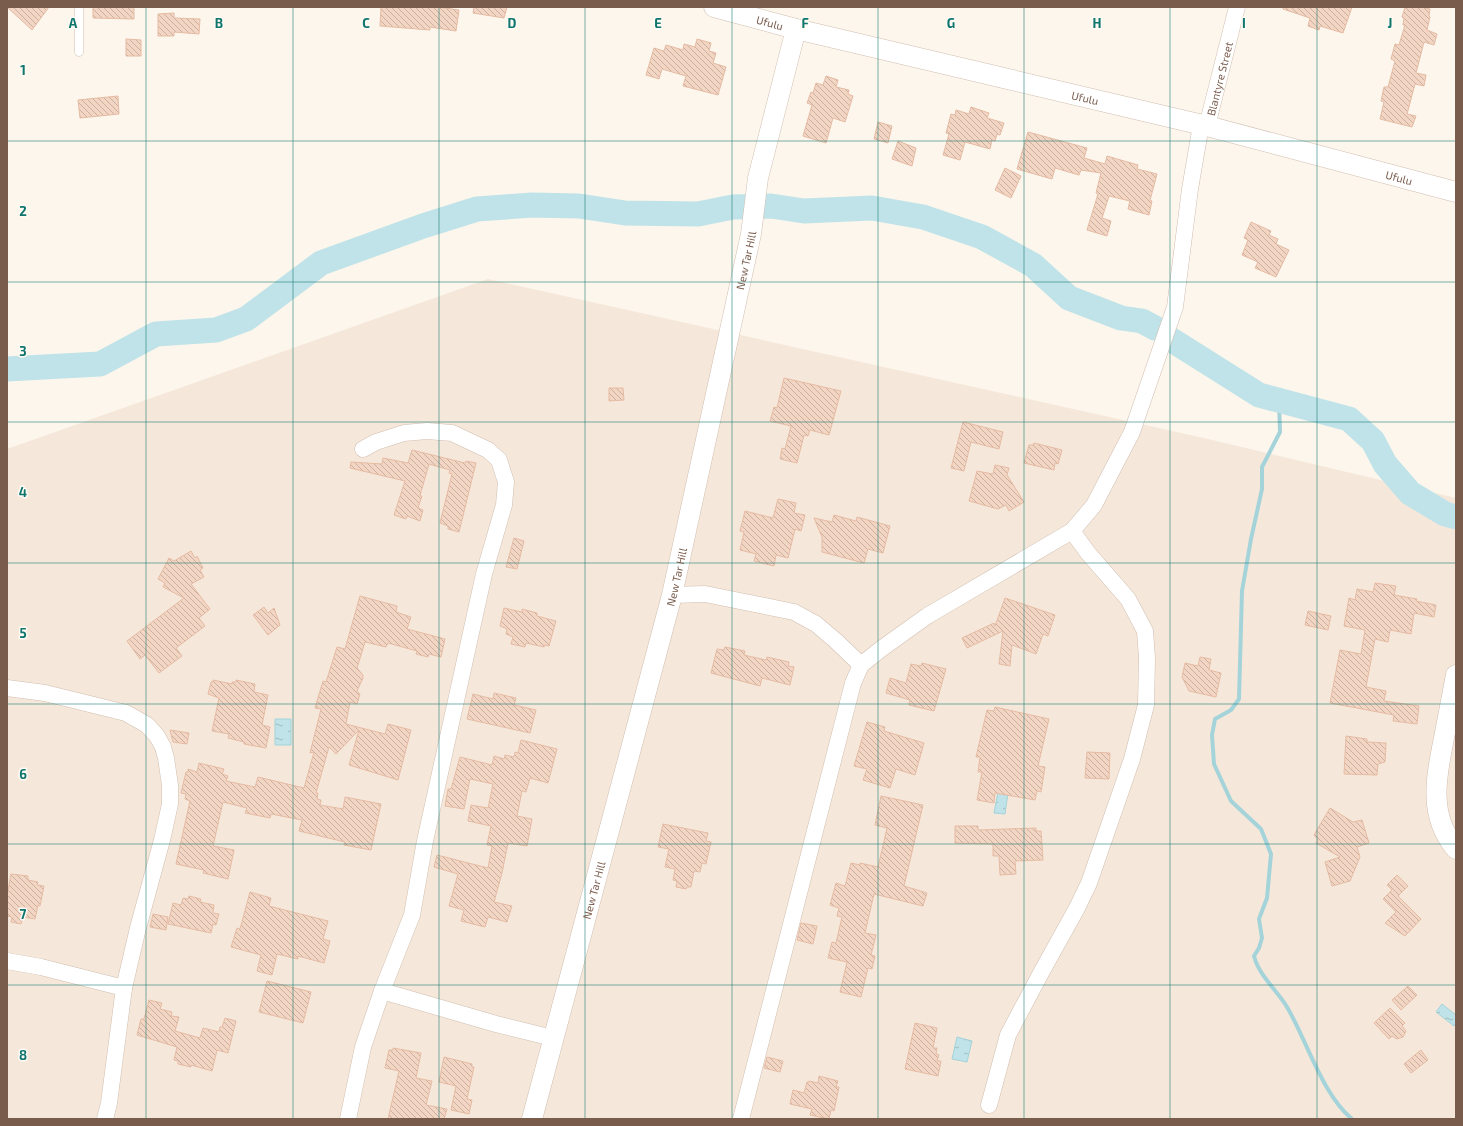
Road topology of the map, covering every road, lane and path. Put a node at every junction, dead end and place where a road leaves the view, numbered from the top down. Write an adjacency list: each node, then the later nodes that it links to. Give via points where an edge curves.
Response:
1 (78, 7): 5 (lane)
2 (714, 7): 4 (street, Ufulu)
3 (1237, 7): 6 (street, Blantyre Street)
4 (796, 29): 6 (street, Ufulu); 10 (street, New Tar Hill, via 758,178 751,234)
5 (80, 52)
6 (1204, 125): 7 (street, Ufulu); 9 (street, Blantyre Street, via 1190,189 1175,307 1169,328 1132,432 1094,505)
7 (1456, 192)
8 (363, 450): 17 (street, via 376,442 404,433 427,431 452,434 488,450 499,460 506,482 504,505 484,574 414,909)
9 (1072, 531): 11 (street, Blantyre Street, via 927,616); 19 (street, via 1128,599 1145,631 1146,705 1132,759 1089,883 1008,1035)
10 (672, 595): 11 (street, via 705,594 794,612 816,624); 18 (street, New Tar Hill)
11 (861, 665): 23 (street, via 853,683)
12 (1456, 675): 14 (street, via 1436,790 1440,820)
13 (7, 688): 16 (street, via 46,694 126,713 147,725 163,747 170,785 170,804)
14 (1456, 849)
15 (7, 961): 16 (street)
16 (124, 988): 20 (street)
17 (382, 991): 18 (street); 21 (street, via 363,1047)
18 (553, 1038): 22 (street, New Tar Hill)
19 (989, 1104)
20 (105, 1119)
21 (348, 1119)
22 (532, 1119)
23 (741, 1119)

